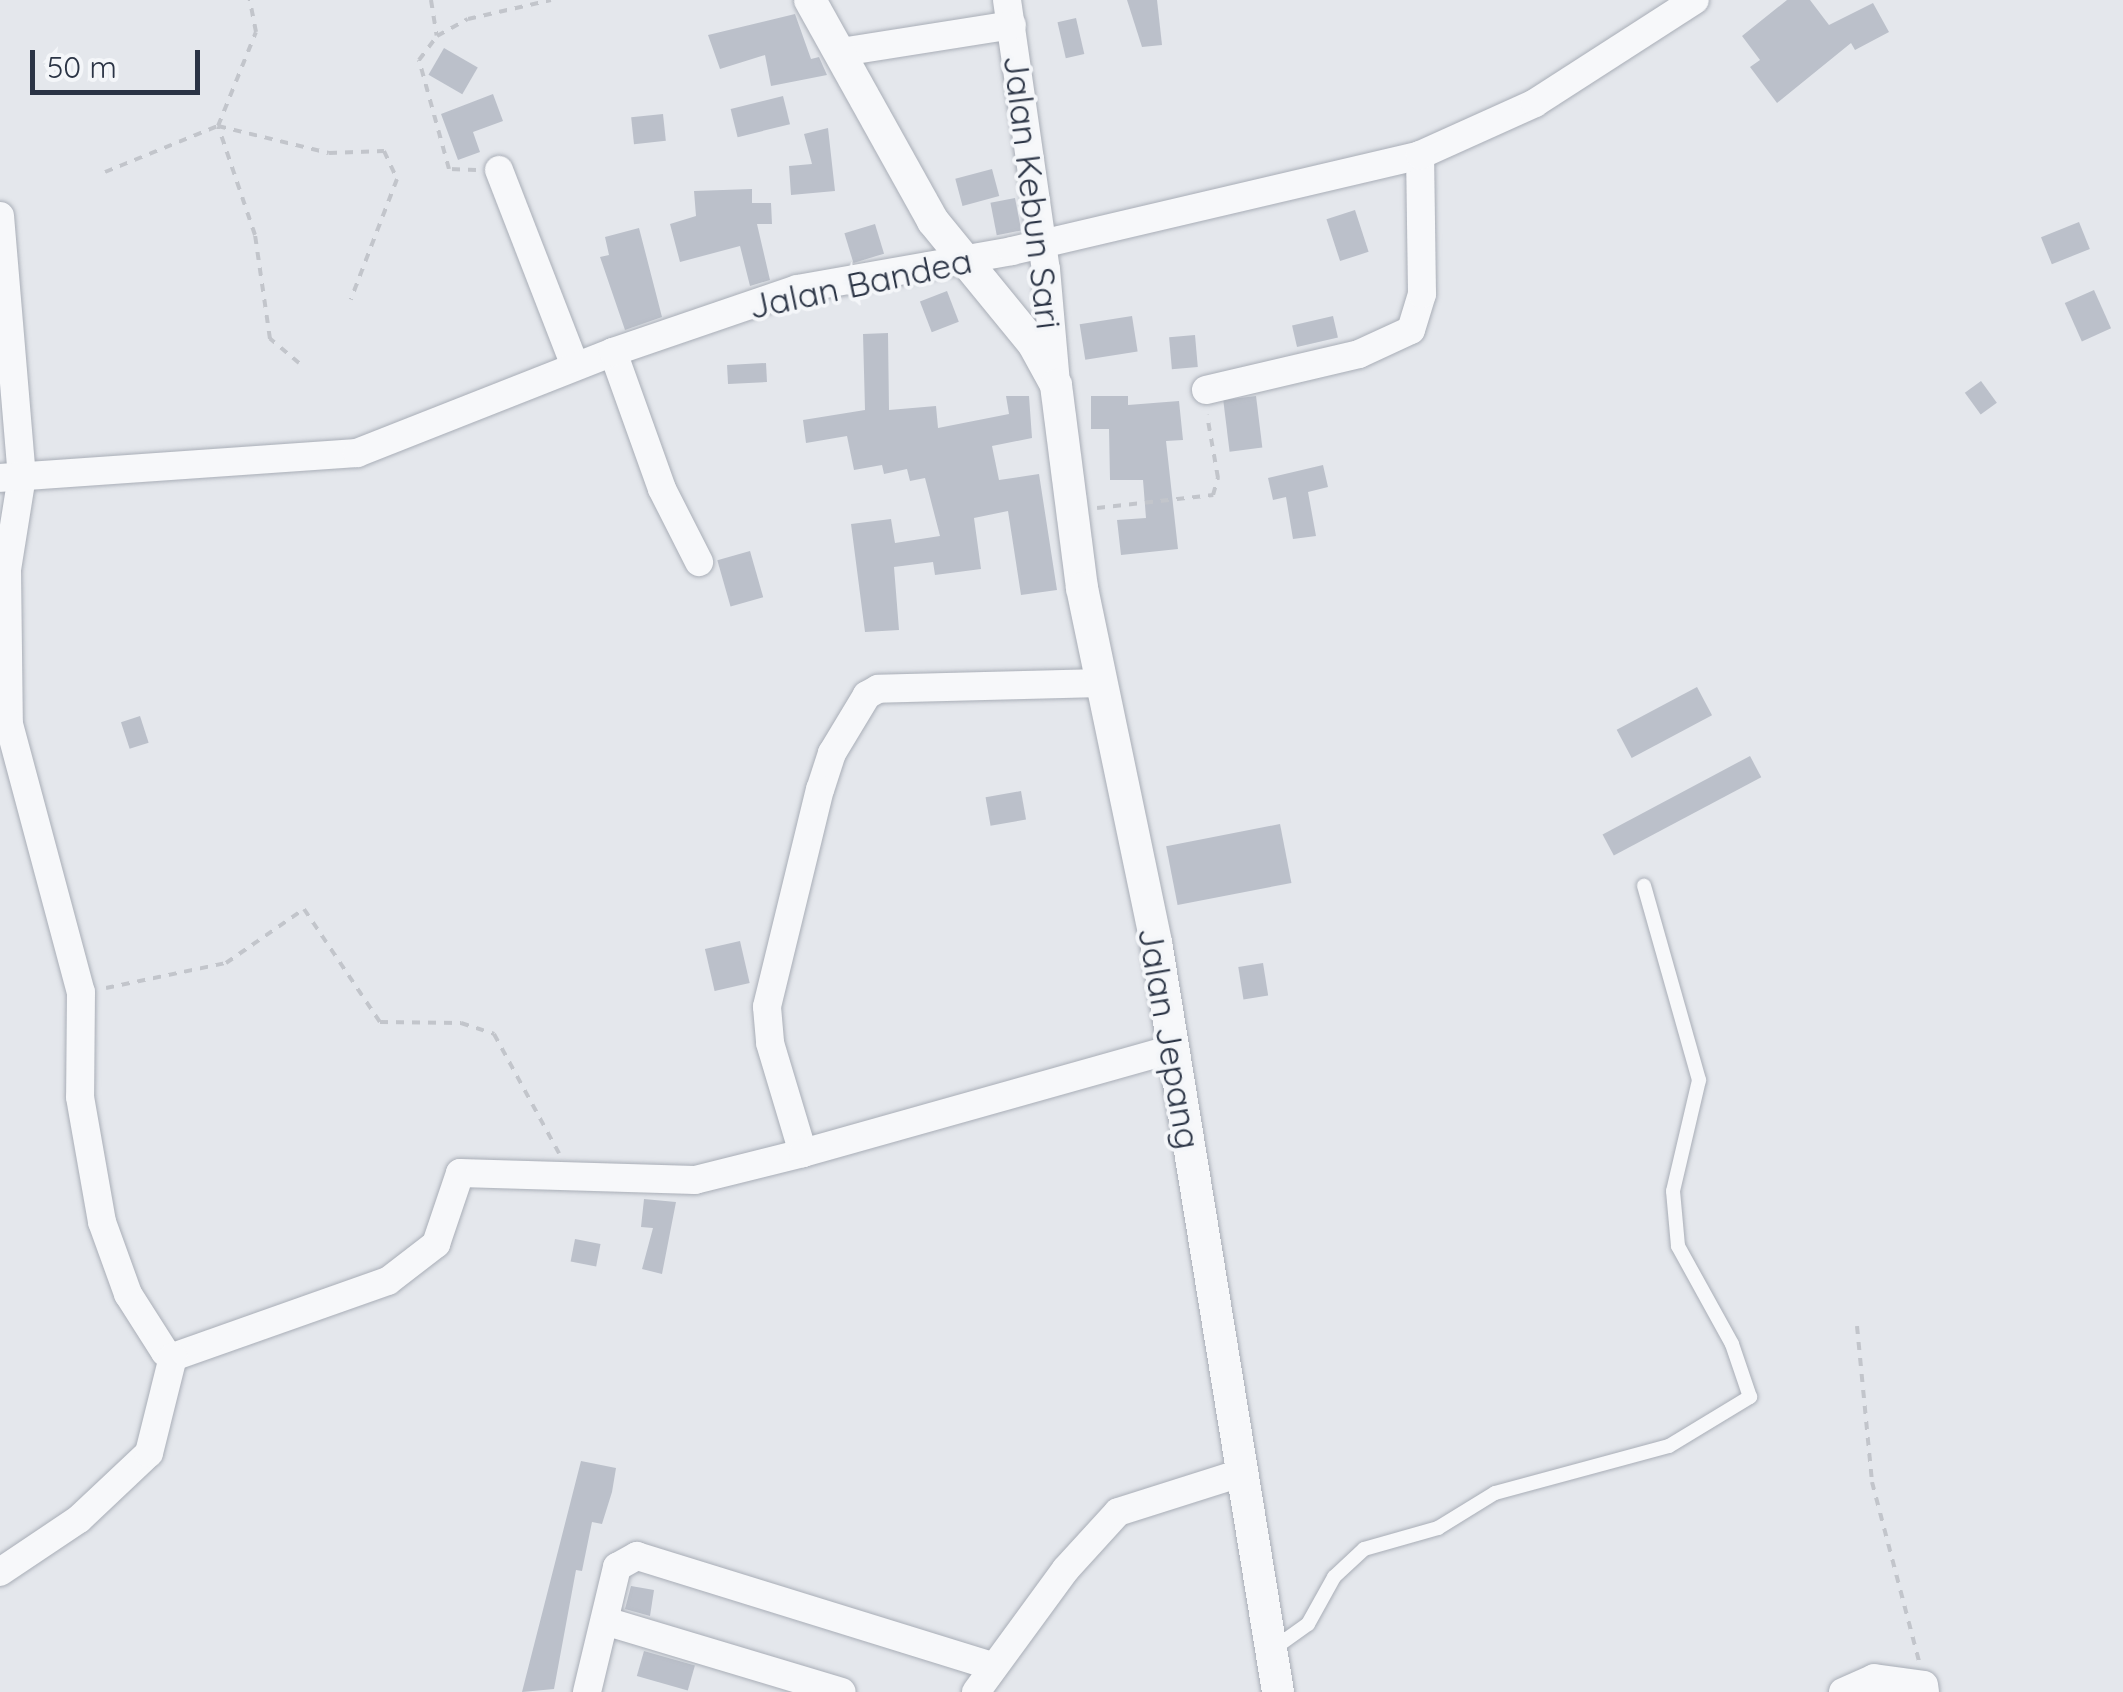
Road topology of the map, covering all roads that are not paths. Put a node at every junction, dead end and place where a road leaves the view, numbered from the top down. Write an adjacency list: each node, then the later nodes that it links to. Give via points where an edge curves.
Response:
1 (810, 0): 4 (street)
2 (1695, 0): 5 (street, Jalan Bandea, via 1535,103)
3 (1009, 12): 4 (street); 8 (street, Jalan Kebun Sari)
4 (842, 52): 9 (street, via 933,221)
5 (1420, 155): 8 (street, Jalan Bandea); 13 (street, via 1422,294 1411,330 1359,354)
6 (498, 170): 11 (street)
7 (0, 216): 14 (street)
8 (1043, 244): 9 (street, Jalan Bandea); 12 (street, Jalan Kebun Sari)
9 (962, 261): 10 (street, Jalan Bandea, via 797,288); 12 (street, via 1033,342)
10 (613, 352): 11 (street, Jalan Bandea); 15 (street, via 662,490)
11 (575, 366): 14 (street, Jalan Bandea, via 357,454)
12 (1056, 385): 16 (street, Jalan Jepang)
13 (1206, 390)
14 (11, 477): 17 (street)
15 (699, 562)
16 (1102, 682): 19 (street, Jalan Jepang); 20 (street, via 878,688 849,722 820,789 768,1007 770,1043)
17 (4, 724): 21 (street, via 81,992 80,1097 106,1240 128,1294)
18 (1644, 886): 25 (lane, via 1699,1080 1673,1191 1678,1246 1732,1344 1750,1397 1669,1446 1495,1493 1438,1528 1364,1548 1334,1577 1308,1624)
19 (1173, 1049): 20 (street); 22 (street, Jalan Jepang)
20 (804, 1153): 21 (street, via 695,1180 460,1173 436,1244 388,1281)
21 (173, 1357): 23 (street, via 149,1452 79,1519)
22 (1242, 1473): 25 (street, Jalan Jepang); 26 (street, via 1118,1512)
23 (0, 1572)
24 (605, 1621): 26 (street, via 620,1561 637,1556); 28 (street); 29 (street)
25 (1271, 1650): 31 (street, Jalan Jepang)
26 (992, 1666): 30 (street)
27 (1925, 1688): 32 (street, via 1874,1678)
28 (587, 1692)
29 (842, 1692)
30 (976, 1692)
31 (1278, 1692)
32 (1843, 1692)

